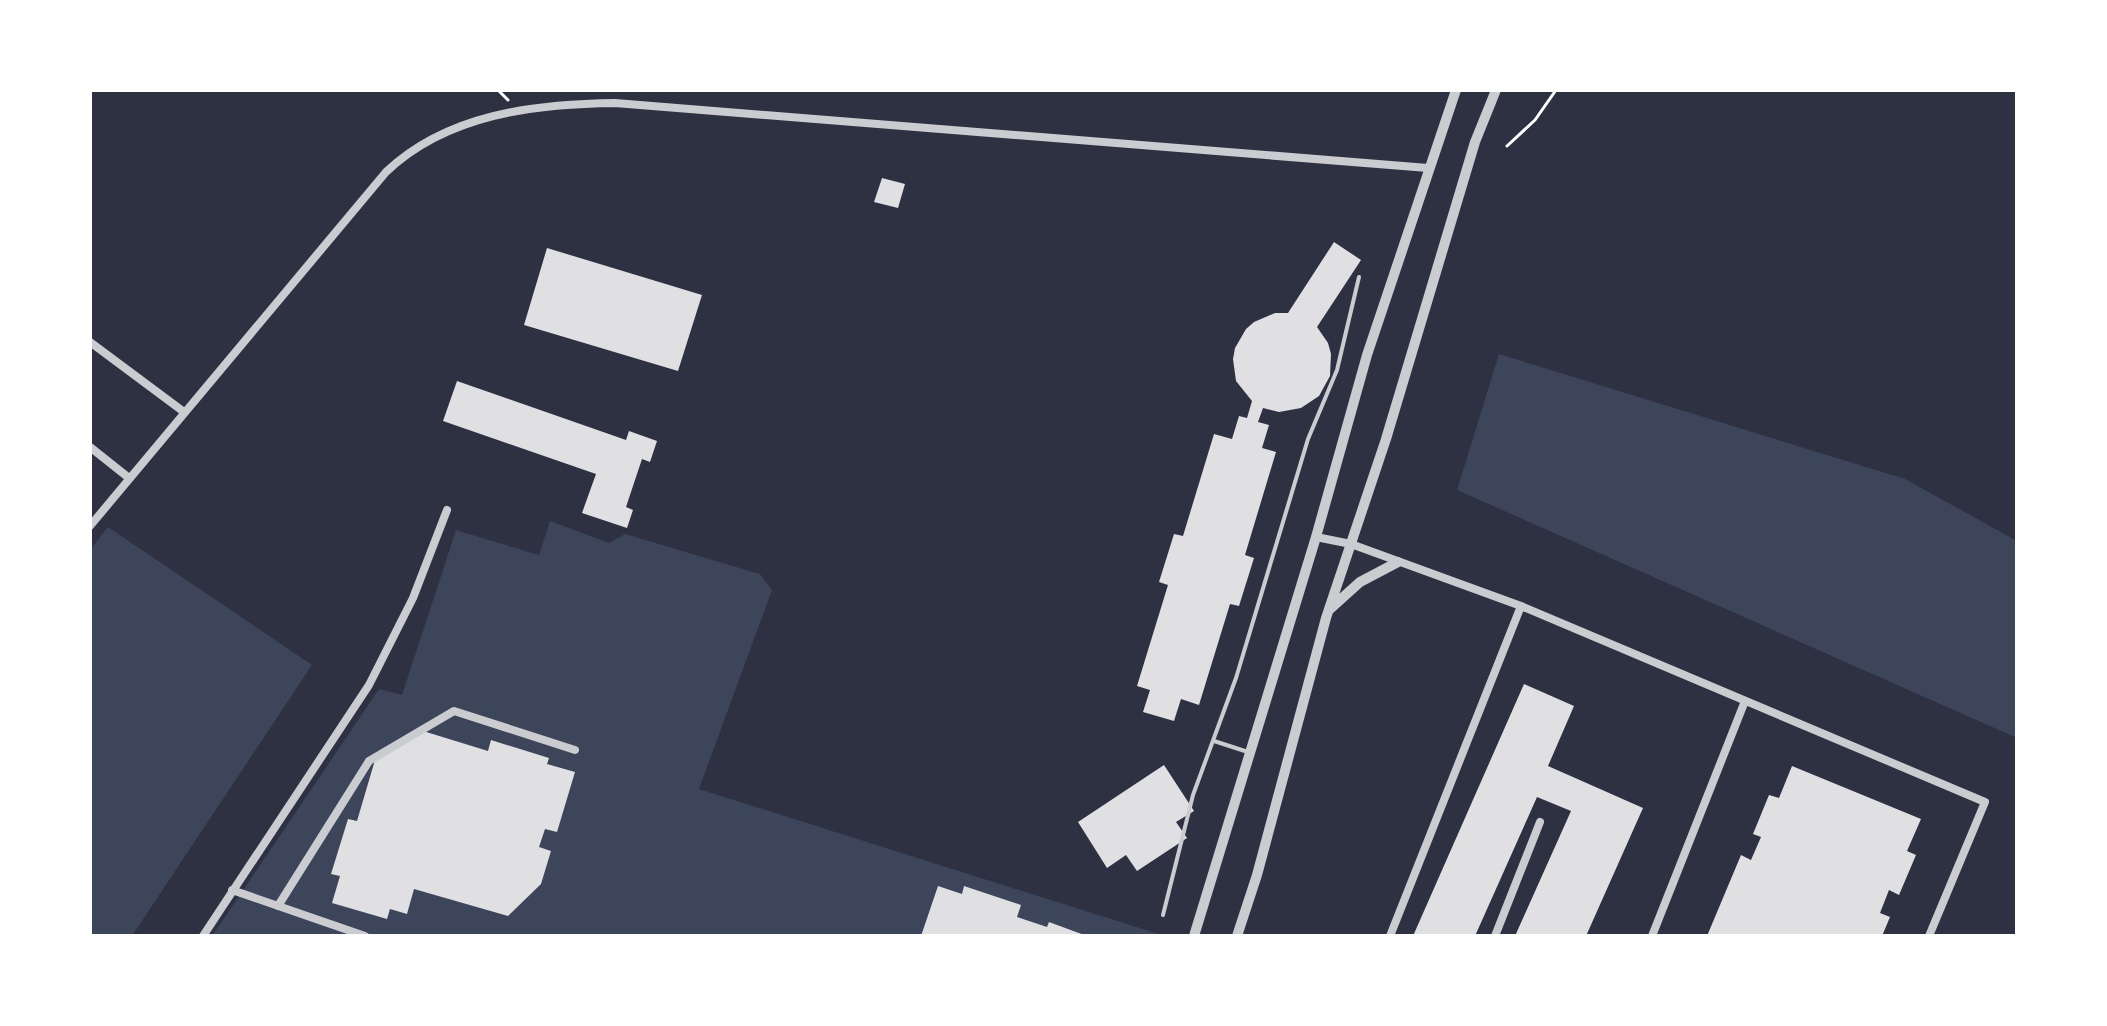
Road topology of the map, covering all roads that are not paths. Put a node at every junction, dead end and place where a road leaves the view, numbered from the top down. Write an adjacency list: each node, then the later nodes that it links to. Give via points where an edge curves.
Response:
1 (1456, 90): 3 (street)
2 (1496, 90): 12 (street, via 1475,142)
3 (1428, 168): 6 (street, via 631,104 519,111 450,129 401,157); 11 (street, via 1367,355)
4 (1359, 277): 17 (lane, via 1337,370 1308,439)
5 (90, 342): 6 (street)
6 (184, 412): 8 (street)
7 (90, 447): 8 (street)
8 (129, 478): 10 (street)
9 (447, 510): 21 (street, via 413,598 369,685)
10 (90, 526)
11 (1316, 537): 12 (street); 19 (street)
12 (1351, 544): 13 (street); 15 (street)
13 (1398, 562): 14 (street); 15 (street, via 1360,582)
14 (1521, 606): 16 (street); 28 (street)
15 (1329, 610): 27 (street)
16 (1745, 701): 30 (street); 31 (street, via 1985,802)
17 (1213, 741): 19 (lane); 23 (lane, via 1193,795)
18 (575, 750): 22 (street, via 454,711 369,761)
19 (1250, 753): 26 (street)
20 (1540, 822): 29 (street)
21 (232, 890): 22 (street); 24 (street)
22 (278, 906): 25 (street)
23 (1163, 915)
24 (203, 936)
25 (365, 936)
26 (1194, 936)
27 (1237, 936)
28 (1390, 936)
29 (1495, 936)
30 (1652, 936)
31 (1929, 936)

